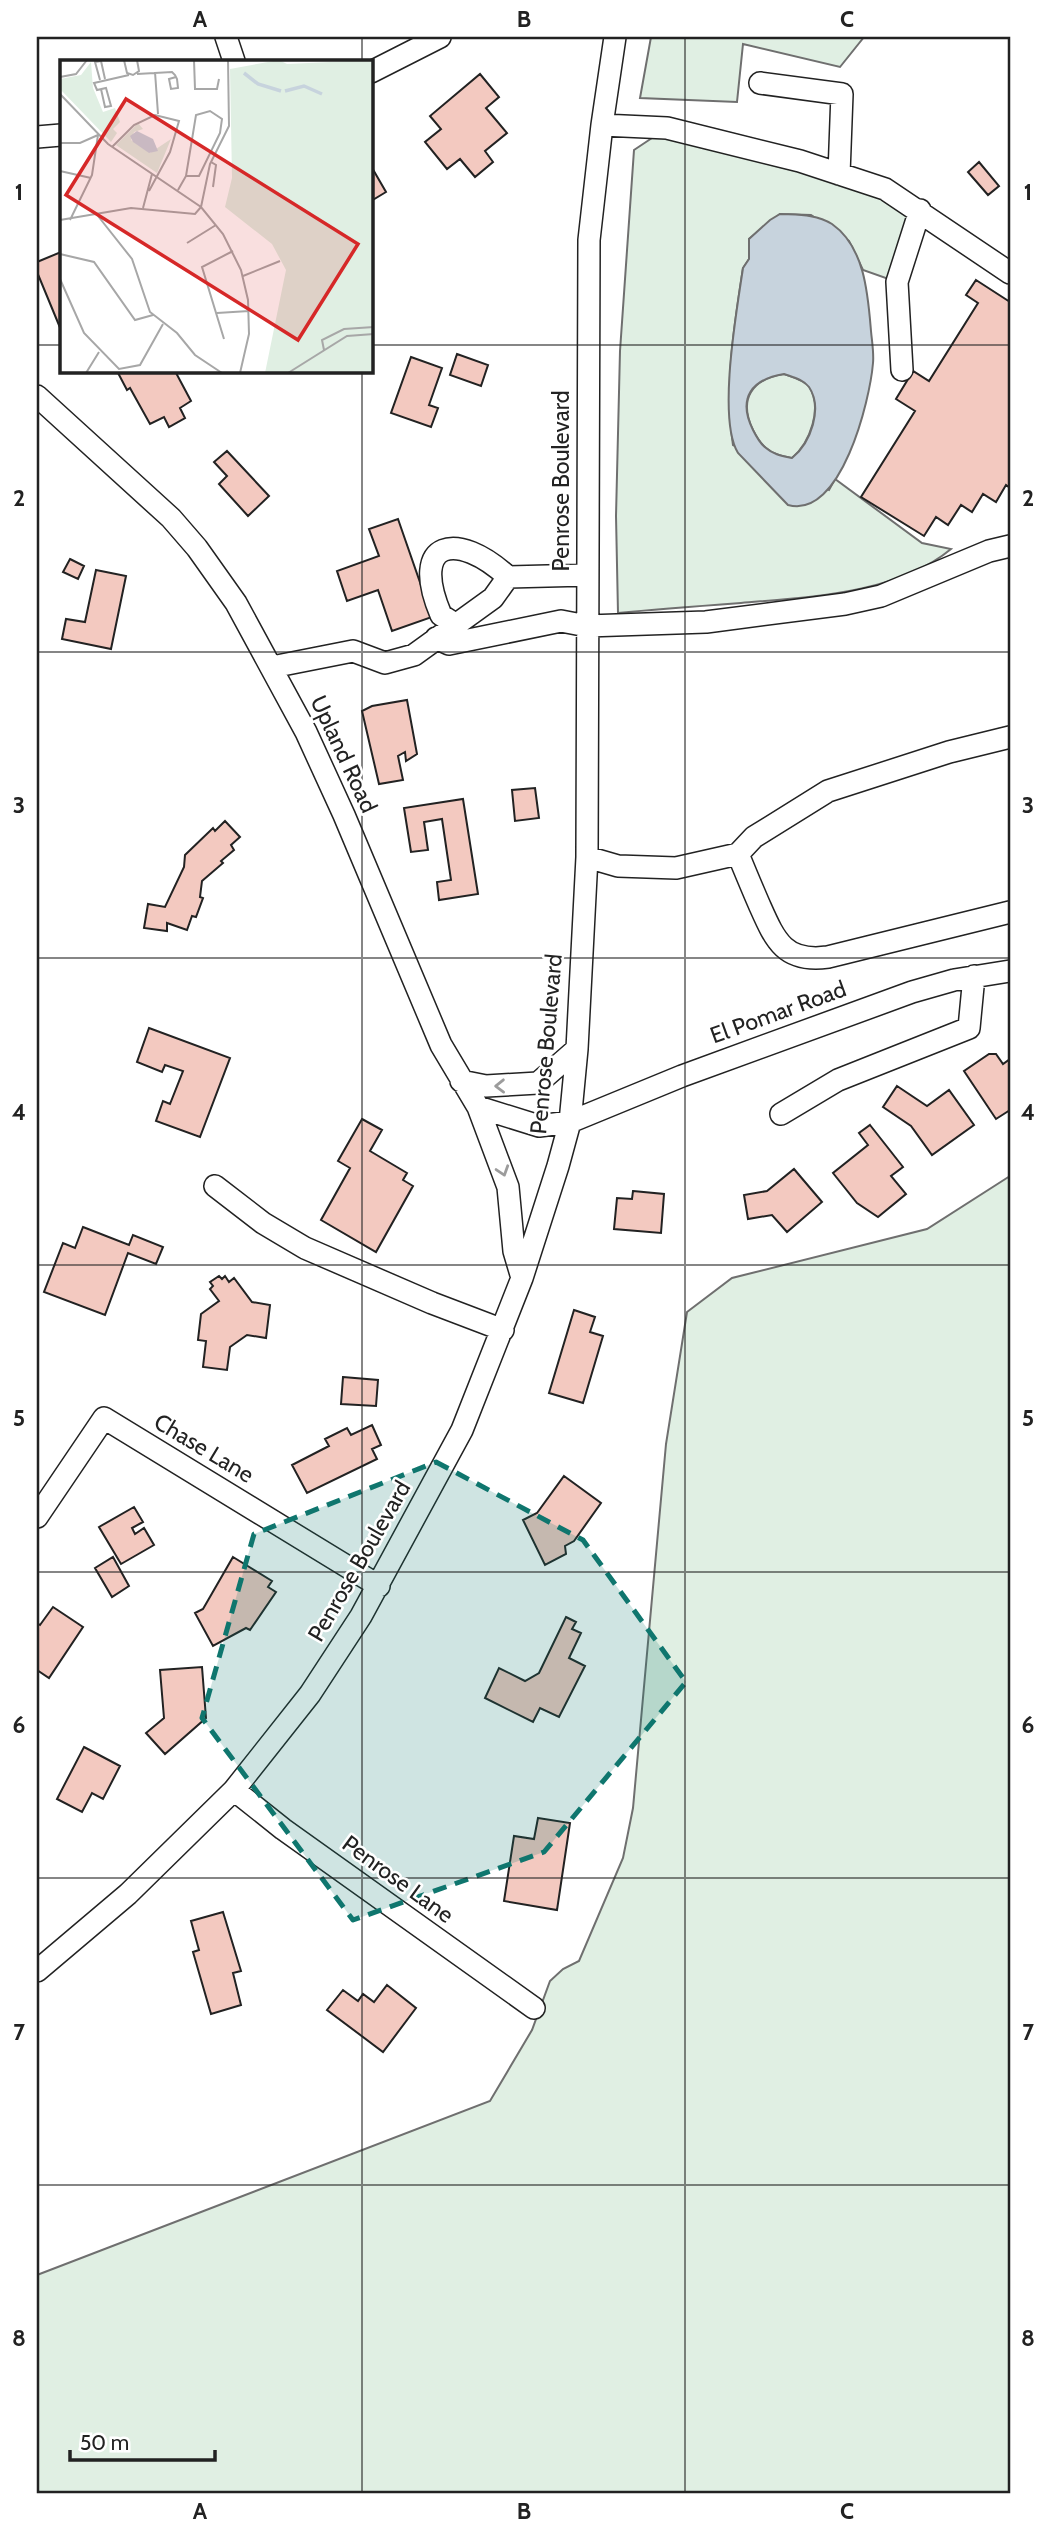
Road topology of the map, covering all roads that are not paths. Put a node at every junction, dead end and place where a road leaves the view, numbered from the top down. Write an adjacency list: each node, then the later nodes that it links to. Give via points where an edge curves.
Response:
1 (226, 37): 4 (street)
2 (440, 37): 5 (street)
3 (615, 37): 7 (street, Penrose Boulevard)
4 (234, 60)
5 (373, 71)
6 (760, 83): 10 (street, via 842,94)
7 (602, 125): 10 (street, via 667,128); 16 (street, Penrose Boulevard, via 589,240)
8 (60, 135): 9 (street)
9 (37, 137)
10 (839, 174): 11 (street, via 886,189)
11 (920, 210): 12 (street); 13 (street, via 897,282)
12 (1010, 273)
13 (902, 370)
14 (37, 396): 21 (street, Upland Road, via 171,518 236,603)
15 (1010, 546): 19 (street, via 881,596 845,604 706,622)
16 (587, 575): 17 (street); 19 (street, Penrose Boulevard)
17 (508, 577): 18 (street, via 493,598); 18 (street, via 469,550 456,548 439,554 430,566 431,584 441,615)
18 (455, 624): 20 (street)
19 (587, 626): 20 (street, via 561,621 449,644); 24 (street, Penrose Boulevard)
20 (436, 638): 21 (street, via 414,655 385,663 353,651)
21 (272, 667): 29 (street, Upland Road, via 344,814 441,1045)
22 (1010, 737): 23 (street, via 828,791 754,837)
23 (738, 854): 24 (street, via 676,868 618,866); 25 (street, via 773,936 800,958 828,957)
24 (587, 857): 28 (street, Penrose Boulevard)
25 (1010, 912)
26 (1010, 971): 27 (street, El Pomar Road)
27 (974, 976): 31 (street, via 968,1028 838,1080); 32 (street, El Pomar Road, via 863,1009)
28 (577, 1049): 29 (street, one-way to 29, via 538,1083 486,1087); 32 (street, Penrose Boulevard)
29 (461, 1081): 30 (street, Upland Road)
30 (478, 1107): 32 (street, via 539,1126); 34 (street, Upland Road, one-way to 34, via 508,1187 514,1251)
31 (781, 1114)
32 (570, 1122): 34 (street, Penrose Boulevard)
33 (215, 1186): 35 (street, via 305,1248)
34 (522, 1278): 35 (street, Penrose Boulevard)
35 (503, 1330): 37 (street, Penrose Boulevard, via 463,1430)
36 (37, 1517): 37 (street, Chase Lane, via 104,1418)
37 (379, 1586): 38 (street, Penrose Boulevard, via 310,1694)
38 (234, 1790): 39 (street, Penrose Boulevard, via 128,1894); 40 (street, Penrose Lane)
39 (37, 1971)
40 (534, 2008)

